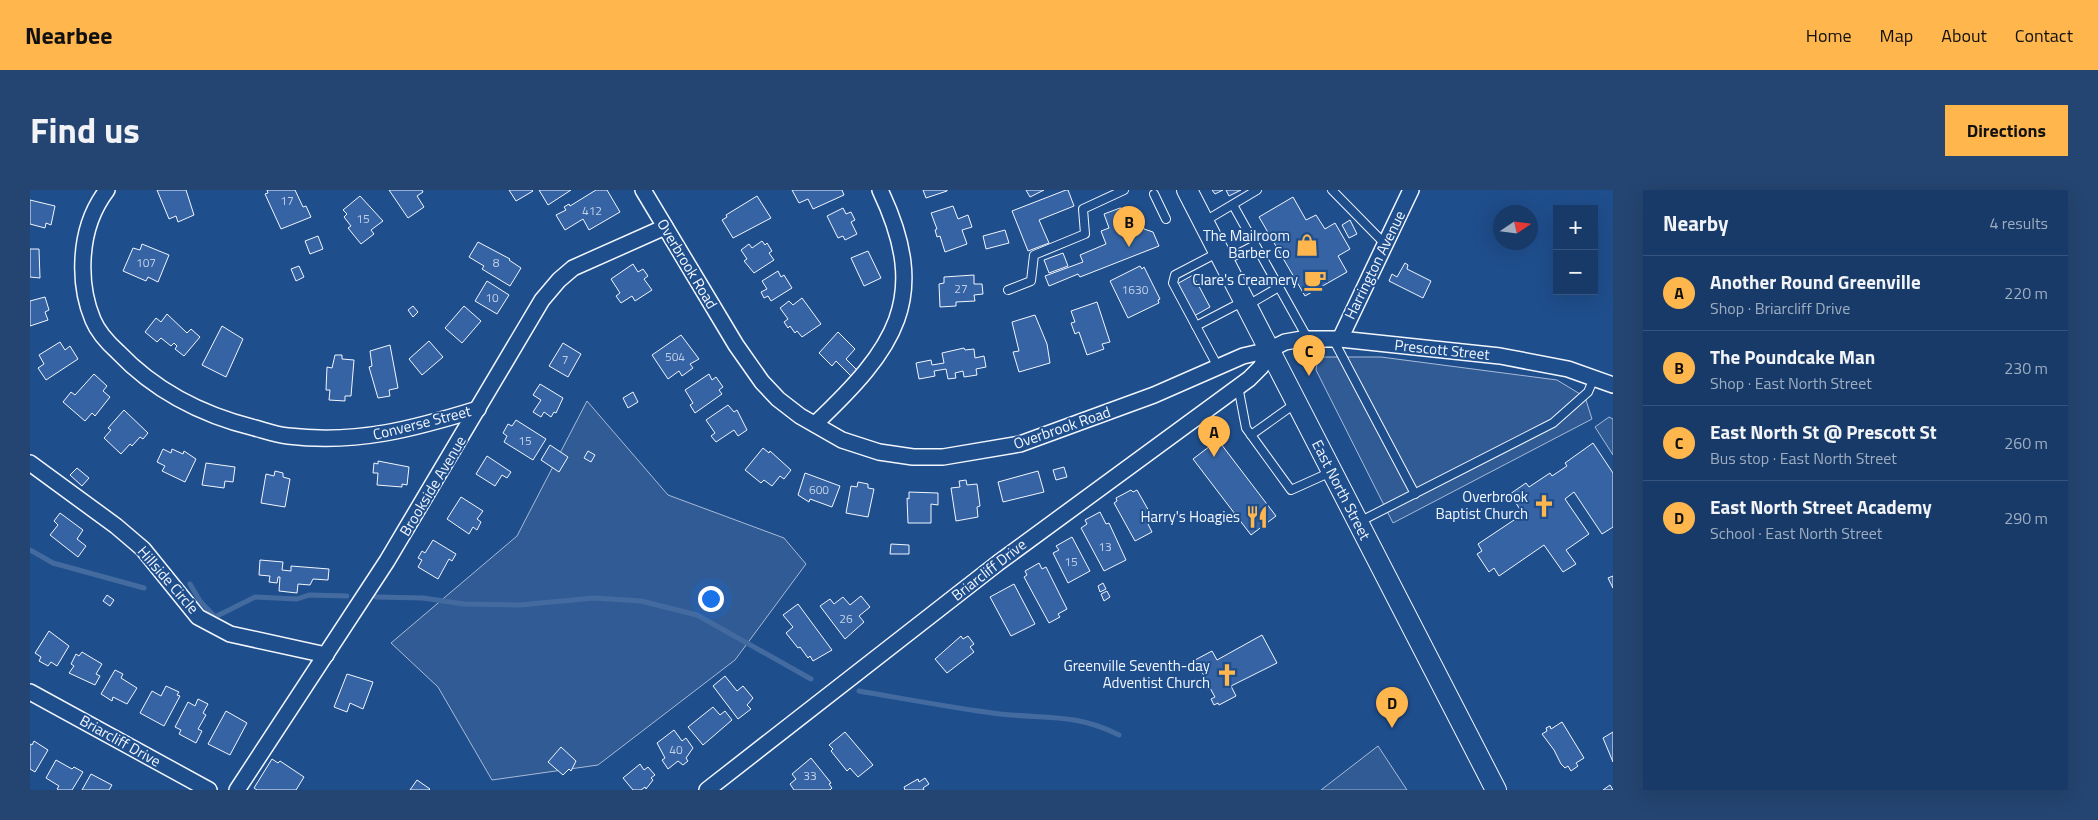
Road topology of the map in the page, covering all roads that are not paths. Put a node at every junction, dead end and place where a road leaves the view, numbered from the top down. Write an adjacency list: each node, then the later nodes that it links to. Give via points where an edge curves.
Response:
1 (107, 190): 30 (street, Converse Street, via 94,210 84,237 82,271 86,301 93,321 106,341 133,368 170,396 220,419 287,436 374,437)
2 (643, 190): 14 (street, Overbrook Road)
3 (880, 190): 31 (street, via 898,233 902,262 899,318 874,362)
4 (1124, 190): 19 (lane, via 1083,209 1085,234 1034,255 1031,281)
5 (1164, 190): 10 (lane)
6 (1187, 190): 13 (main road, East North Street)
7 (1257, 190): 11 (lane)
8 (1332, 190): 15 (lane)
9 (1411, 190): 15 (street, Harrington Avenue)
10 (1153, 192): 12 (lane)
11 (1233, 205): 13 (lane); 16 (lane)
12 (1166, 219)
13 (1203, 222): 17 (main road, East North Street)
14 (665, 227): 30 (street, Brookside Avenue, via 573,268 559,280 542,300); 31 (street, Overbrook Road, via 762,382 778,399)
15 (1385, 244): 23 (street, Harrington Avenue)
16 (1255, 245): 17 (lane); 18 (lane)
17 (1221, 257): 20 (main road, East North Street); 21 (lane, via 1175,275 1173,283)
18 (1279, 287): 20 (lane); 22 (lane)
19 (1008, 290)
20 (1245, 304): 21 (lane); 24 (main road, East North Street)
21 (1196, 326): 25 (lane)
22 (1308, 339): 23 (street, Prescott Street); 24 (street, Prescott Street, via 1285,342)
23 (1336, 339): 26 (street, Prescott Street, via 1500,356 1568,369); 35 (lane)
24 (1269, 350): 25 (street, Overbrook Road); 28 (street, Briarcliff Drive, via 1261,367); 29 (main road, East North Street)
25 (1218, 367): 31 (street, Overbrook Road, via 1062,430 1020,444 971,454 913,457 878,452 842,440)
26 (1594, 378): 27 (street, Prescott Street); 35 (lane, via 1588,392 1553,422)
27 (1613, 385)
28 (1238, 386): 32 (lane, via 1246,428); 41 (street, Briarcliff Drive, via 998,563)
29 (1296, 403): 32 (lane); 34 (main road, East North Street)
30 (478, 409): 37 (street, Brookside Avenue, via 421,507)
31 (815, 424)
32 (1251, 435): 34 (lane, via 1291,490)
33 (30, 463): 37 (street, Hillside Circle, via 143,549 198,617 230,634)
34 (1331, 472): 36 (main road, East North Street)
35 (1415, 494): 36 (lane)
36 (1358, 523): 42 (main road, East North Street)
37 (326, 655): 40 (street, Brookside Avenue)
38 (30, 692): 39 (street, Briarcliff Drive)
39 (209, 790)
40 (237, 790)
41 (707, 790)
42 (1496, 790)

